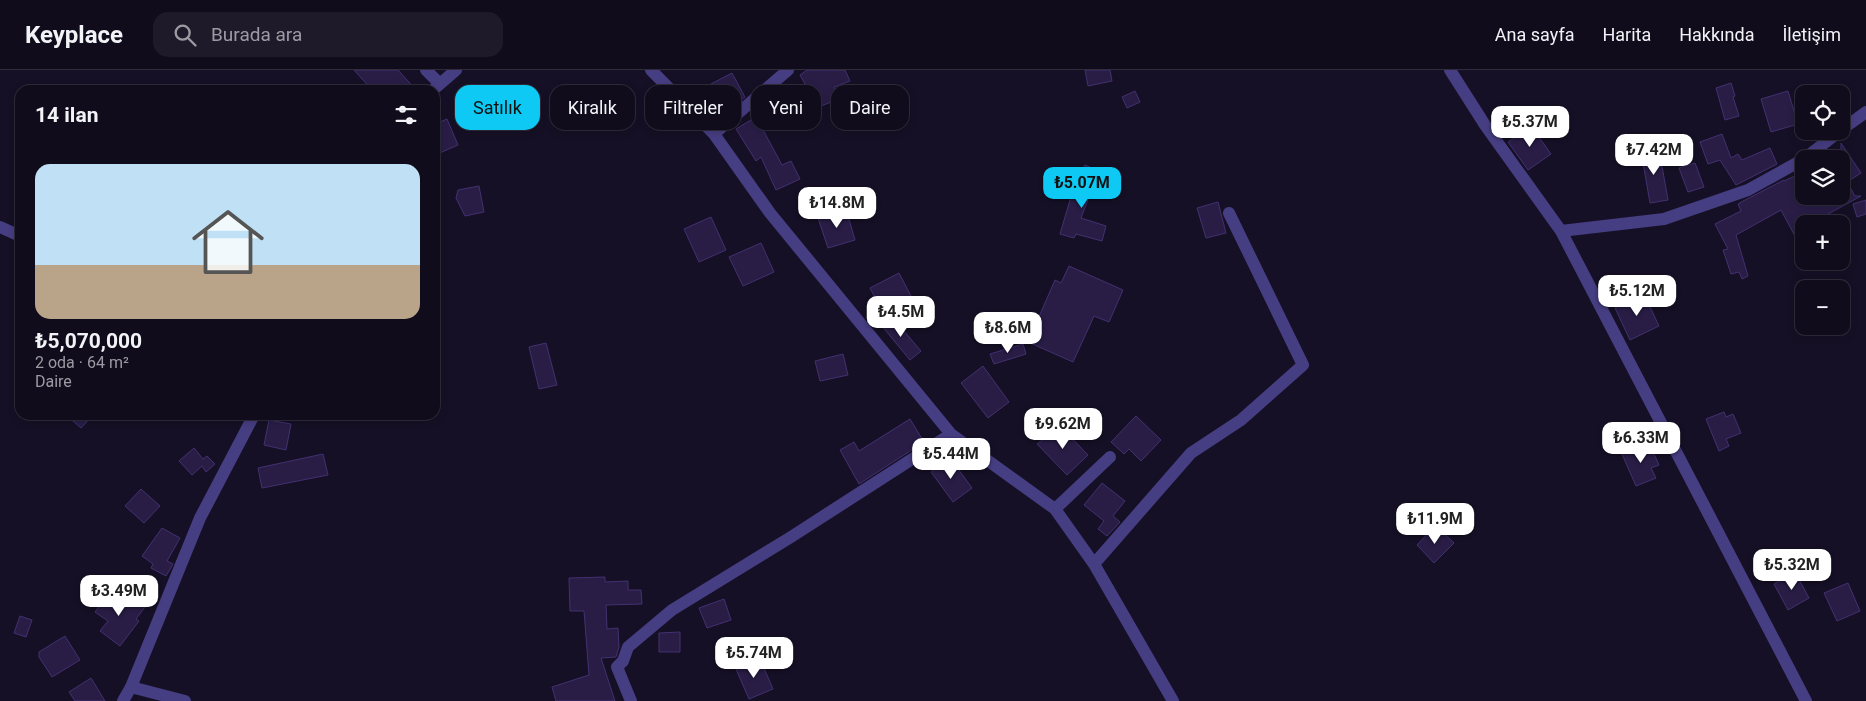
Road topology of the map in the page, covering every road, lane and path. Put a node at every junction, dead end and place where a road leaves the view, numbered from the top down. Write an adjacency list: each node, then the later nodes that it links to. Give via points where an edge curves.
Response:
1 (426, 70): 6 (street)
2 (456, 70): 7 (street)
3 (651, 70): 10 (street)
4 (788, 70): 10 (street)
5 (1450, 70): 14 (street, via 1485,126)
6 (435, 85)
7 (438, 85)
8 (1866, 112): 9 (street)
9 (1850, 124)
10 (714, 134): 17 (street, via 770,213)
11 (1829, 140): 14 (street, via 1804,159 1748,190 1664,219)
12 (1228, 213): 20 (street, via 1303,365 1241,420 1191,453)
13 (0, 227): 15 (street)
14 (1561, 232): 26 (street)
15 (15, 234)
16 (251, 420): 21 (street, via 200,518)
17 (951, 434): 19 (street); 24 (street, via 672,610 628,647 617,667)
18 (1110, 457): 19 (street)
19 (1055, 509): 20 (street)
20 (1094, 564): 25 (street)
21 (131, 687): 22 (street); 23 (street)
22 (123, 701)
23 (185, 701)
24 (631, 701)
25 (1173, 701)
26 (1806, 701)

